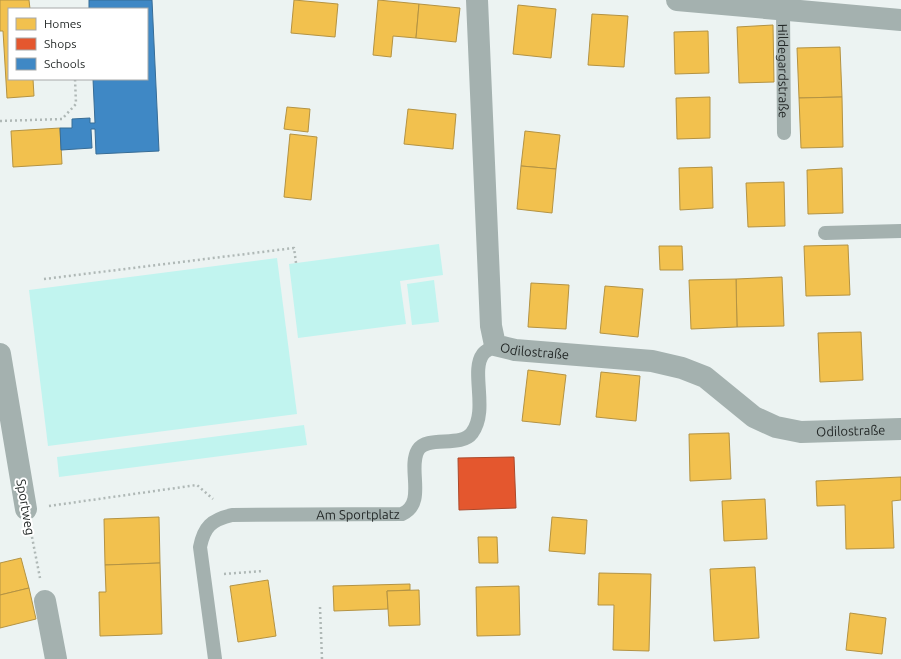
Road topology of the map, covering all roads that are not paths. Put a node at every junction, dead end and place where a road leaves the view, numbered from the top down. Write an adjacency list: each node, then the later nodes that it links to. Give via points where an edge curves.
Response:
1 (477, 0): 8 (street, Odilostraße, via 491,326)
2 (677, 0): 3 (street, Hildegardstraße)
3 (783, 10): 4 (street, Hildegardstraße); 5 (lane, Hildegardstraße)
4 (901, 20)
5 (784, 133)
6 (901, 231): 7 (lane)
7 (825, 234)
8 (495, 345): 10 (street, Odilostraße, via 514,350 652,361 682,368 705,377 754,417 776,427 801,432); 14 (lane, Am Sportplatz, via 484,353 478,362 480,412 477,424 471,434 463,440 429,443 418,450 415,496 408,511 402,514 232,516 220,518 209,525 200,547)
9 (0, 354): 11 (street, Sportweg)
10 (901, 430)
11 (26, 509)
12 (45, 601): 13 (street)
13 (56, 659)
14 (215, 659)

